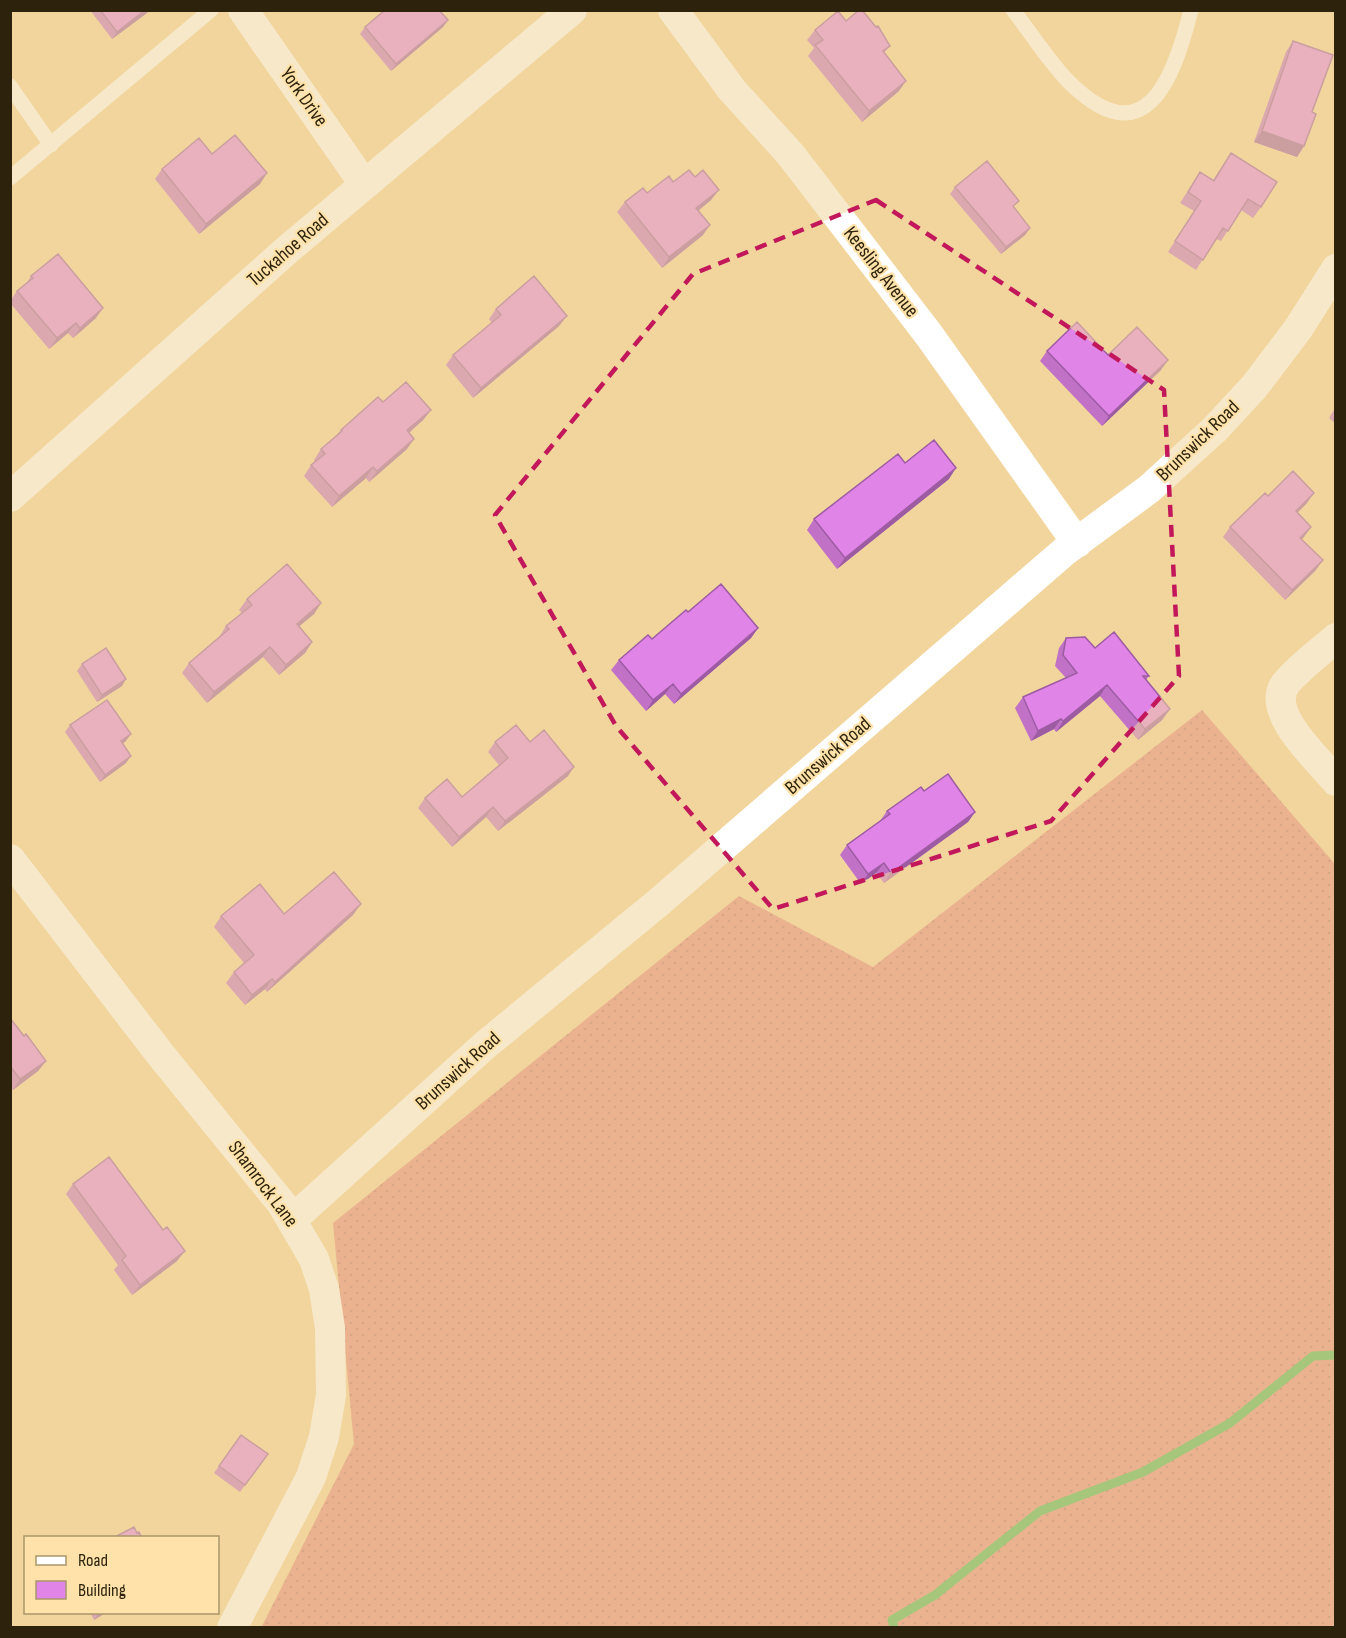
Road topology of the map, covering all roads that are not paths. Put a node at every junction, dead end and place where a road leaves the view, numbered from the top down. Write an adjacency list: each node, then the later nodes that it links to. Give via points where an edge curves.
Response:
1 (211, 10): 8 (lane)
2 (243, 10): 10 (street, York Drive)
3 (572, 10): 10 (street, Tuckahoe Road)
4 (673, 10): 13 (street, Keesling Avenue, via 732,90 791,155 929,335)
5 (1013, 10): 6 (lane, via 1068,80 1105,109 1127,115 1142,109 1160,92)
6 (1191, 10)
7 (10, 86): 8 (lane)
8 (51, 145): 9 (lane)
9 (10, 178)
10 (364, 184): 12 (street, Tuckahoe Road)
11 (1335, 269): 13 (street, Brunswick Road, via 1298,329 1215,430 1149,489)
12 (10, 497)
13 (1077, 543): 17 (street, Brunswick Road, via 658,902 483,1046)
14 (1335, 638): 15 (street, via 1286,682 1280,707)
15 (1335, 781)
16 (10, 859): 17 (street, Shamrock Lane)
17 (293, 1219): 18 (street, Shamrock Lane, via 314,1259 324,1289 330,1328 331,1395 324,1437 311,1477)
18 (232, 1628)

